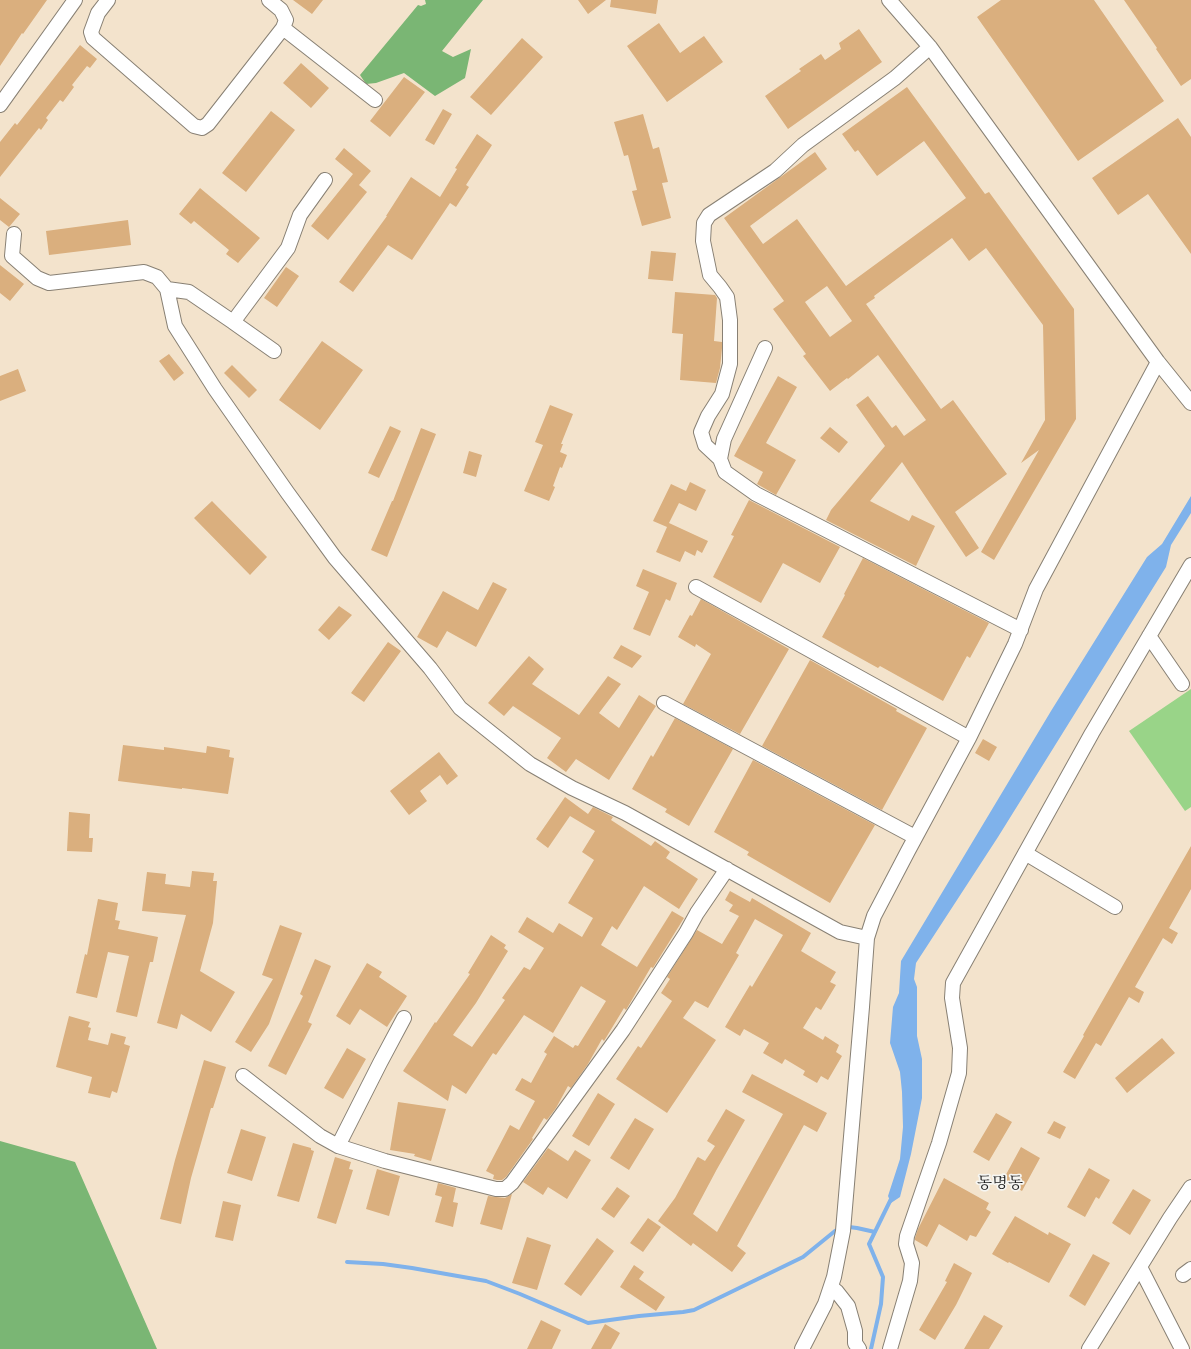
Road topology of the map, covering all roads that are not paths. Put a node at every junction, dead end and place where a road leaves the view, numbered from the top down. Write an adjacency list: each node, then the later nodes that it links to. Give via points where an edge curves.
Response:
1 (75, 0): 8 (street)
2 (108, 0): 5 (street, via 98,13 91,32 93,38 194,126 202,128 208,124)
3 (269, 0): 5 (street, via 281,10 286,20)
4 (889, 0): 6 (street)
5 (283, 28): 7 (street)
6 (930, 47): 15 (street); 17 (street, via 895,78 804,145 775,171 710,215 704,223 703,241 710,276 727,297 730,320 730,364 722,394 701,432 705,445)
7 (375, 100)
8 (0, 105)
9 (326, 180): 12 (street, via 300,215 288,248)
10 (14, 234): 11 (street, via 12,256 36,278 49,283 144,272 157,277)
11 (167, 289): 12 (street, via 189,292); 27 (street, via 175,326 278,479 335,558 430,668 460,708 530,764)
12 (233, 322): 14 (street)
13 (765, 348): 17 (street, via 724,439)
14 (274, 350)
15 (1158, 362): 16 (street); 20 (street, via 1036,589)
16 (1191, 403)
17 (720, 460): 20 (street, via 725,472 756,494)
18 (1191, 565): 21 (street)
19 (696, 588): 24 (street)
20 (1021, 630): 24 (street)
21 (1149, 636): 22 (street); 26 (street)
22 (1182, 684)
23 (664, 703): 25 (street)
24 (969, 738): 25 (street)
25 (915, 836): 29 (street, via 874,916)
26 (1025, 853): 28 (street); 38 (street, via 953,983 952,998 960,1048 959,1074 939,1143 907,1236 906,1244 912,1263 910,1281)
27 (727, 869): 29 (street, via 840,932); 32 (street, via 623,1030 512,1183 505,1189 496,1189 385,1161)
28 (1115, 907)
29 (867, 938): 35 (street, via 843,1228)
30 (404, 1018): 32 (street)
31 (243, 1076): 32 (street, via 320,1136)
32 (338, 1146)
33 (1191, 1187): 34 (street)
34 (1140, 1267): 39 (street); 40 (street)
35 (831, 1287): 36 (street); 37 (street, via 848,1306)
36 (802, 1349)
37 (858, 1349)
38 (890, 1349)
39 (1089, 1349)
40 (1182, 1349)

